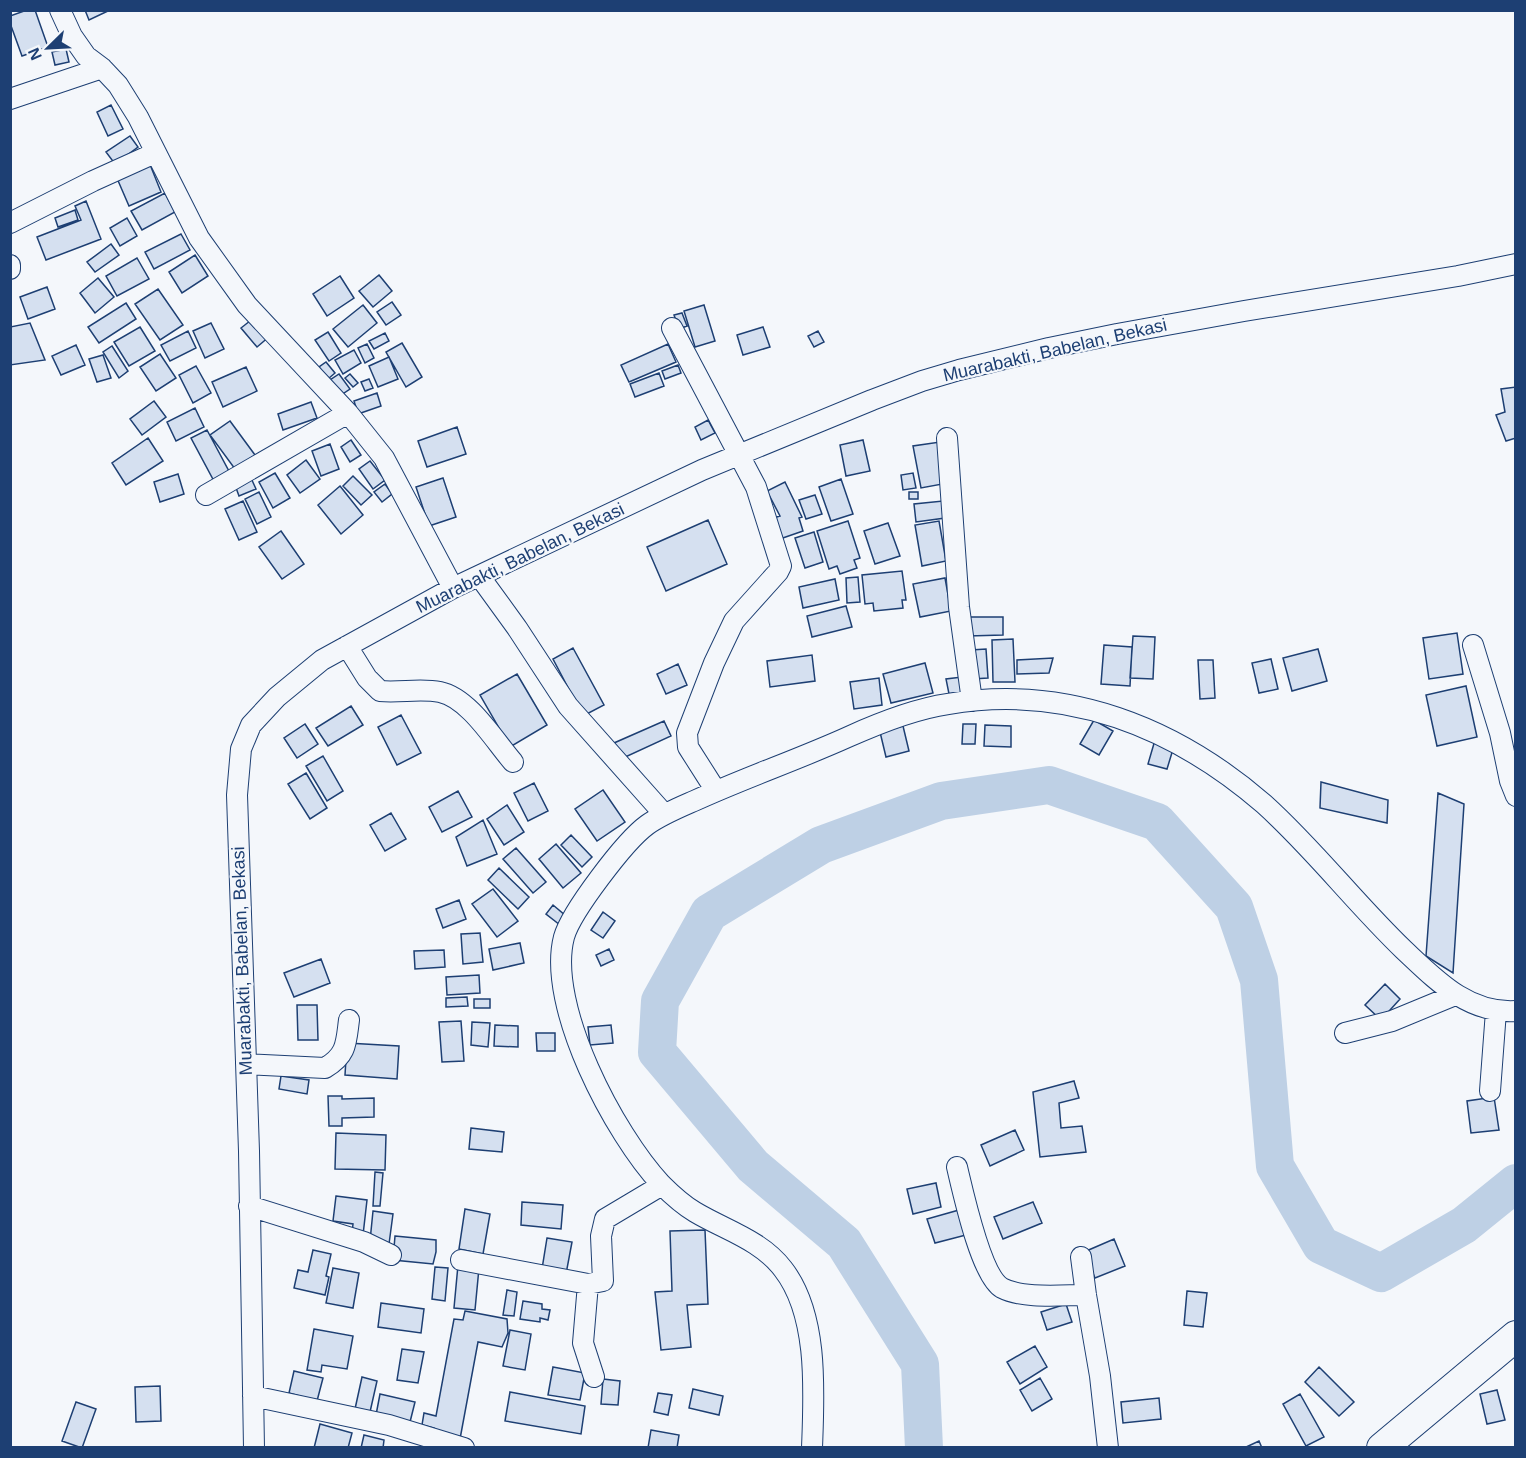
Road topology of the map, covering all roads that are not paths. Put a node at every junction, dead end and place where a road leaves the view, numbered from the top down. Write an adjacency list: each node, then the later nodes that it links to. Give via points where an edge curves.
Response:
1 (60, 10): 2 (street, via 86,56)
2 (102, 68): 3 (street); 4 (street, via 138,117)
3 (10, 99)
4 (155, 153): 5 (street); 8 (street, via 199,238 247,305)
5 (10, 223)
6 (1515, 264): 10 (street, Muarabakti, Babelan, Bekasi, via 1118,334 959,370 882,396)
7 (672, 328): 10 (street)
8 (348, 413): 11 (street); 13 (street, via 384,458)
9 (947, 438): 16 (street, via 959,607)
10 (738, 456): 12 (street, Muarabakti, Babelan, Bekasi); 18 (street, via 756,487 781,566 734,621 687,733 688,747)
11 (206, 495)
12 (480, 577): 13 (street, Muarabakti, Babelan, Bekasi); 20 (street, via 568,706)
13 (453, 588): 15 (street, Muarabakti, Babelan, Bekasi)
14 (1473, 645): 19 (street)
15 (347, 646): 17 (street, via 380,691 425,691 459,700); 26 (street, Muarabakti, Babelan, Bekasi, via 322,660 263,711 251,725 241,749 237,795)
16 (972, 701): 18 (street, via 943,704 876,726); 21 (street, via 1064,704 1141,725 1174,742 1264,805 1384,931)
17 (513, 762)
18 (716, 790): 20 (street)
19 (1515, 796)
20 (664, 814): 29 (street, via 631,839 579,907 564,937 561,974 570,1022 594,1078 630,1145)
21 (1455, 995): 22 (street); 25 (street, via 1392,1021)
22 (1496, 1011): 23 (street); 27 (street)
23 (1515, 1011)
24 (349, 1020): 26 (street, via 341,1055 325,1068)
25 (1345, 1033)
26 (246, 1064): 30 (street, Muarabakti, Babelan, Bekasi)
27 (1490, 1091)
28 (957, 1167): 35 (street, via 975,1234 993,1280 1016,1293)
29 (662, 1185): 34 (street, via 607,1216 601,1236 603,1281); 41 (street, via 692,1210 760,1246 784,1270 800,1299 814,1372)
30 (249, 1206): 31 (street, via 364,1242); 38 (street, Muarabakti, Babelan, Bekasi)
31 (391, 1255)
32 (1081, 1257): 35 (street)
33 (462, 1260): 34 (street)
34 (588, 1284): 37 (street, via 583,1343)
35 (1086, 1295): 42 (street)
36 (1515, 1336): 43 (main road)
37 (594, 1377)
38 (253, 1396): 39 (street, Muarabakti, Babelan, Bekasi); 40 (street, via 389,1425)
39 (254, 1448)
40 (464, 1448)
41 (812, 1448)
42 (1108, 1448)
43 (1382, 1448)

